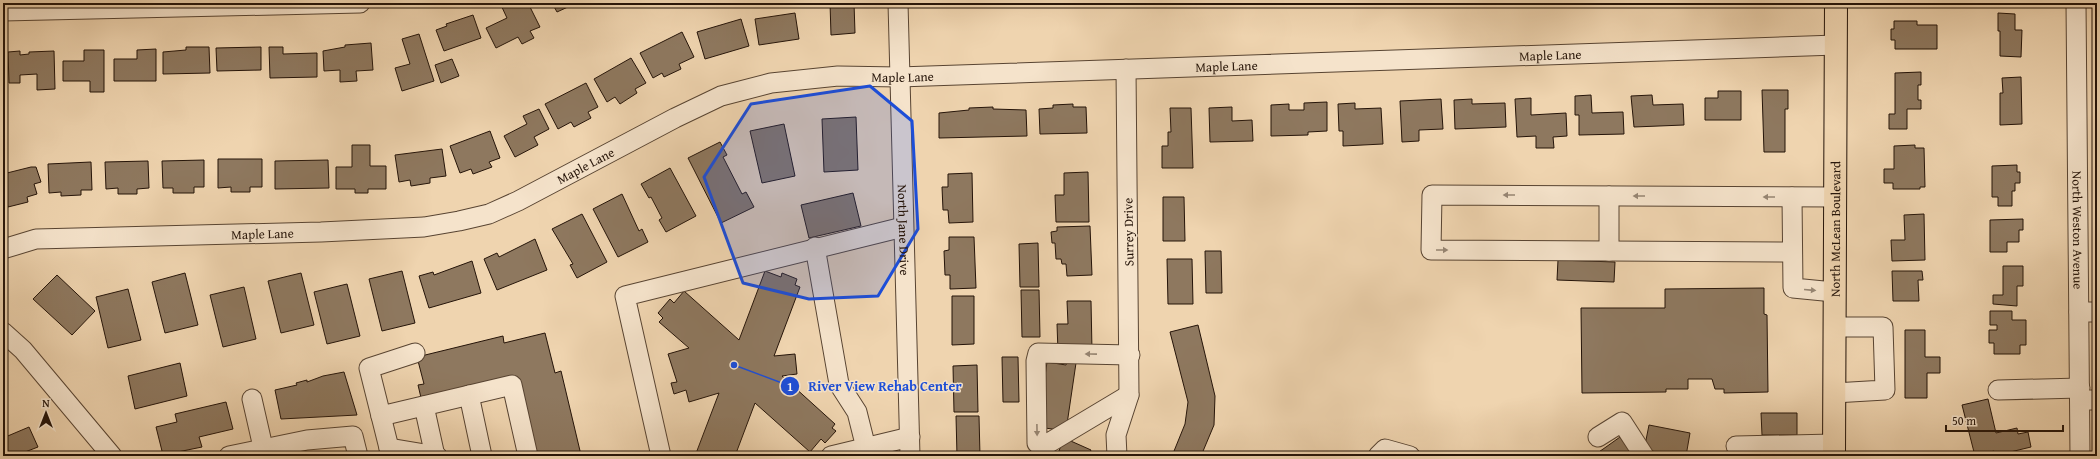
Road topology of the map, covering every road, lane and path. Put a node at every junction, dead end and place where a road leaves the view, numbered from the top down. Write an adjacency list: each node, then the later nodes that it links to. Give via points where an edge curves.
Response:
1 (360, 3): 5 (street)
2 (898, 3): 9 (street, North Jane Drive)
3 (1836, 3): 7 (main road, North McLean Boulevard)
4 (2076, 3): 19 (street, North Weston Avenue)
5 (271, 4): 6 (street)
6 (3, 11)
7 (1836, 45): 8 (street, Maple Lane); 12 (main road, North McLean Boulevard)
8 (1126, 69): 9 (street, Maple Lane); 23 (street, Surrey Drive)
9 (899, 76): 13 (street, North Jane Drive); 15 (street, Maple Lane, via 838,76 779,82 722,96 518,201 489,214 459,221 424,227 321,232 63,237 36,239)
10 (1608, 196): 11 (street, one-way to 10); 16 (street); 16 (street, one-way to 16, via 1432,195 1431,250)
11 (1792, 197): 12 (street); 17 (street)
12 (1836, 197): 18 (main road, North McLean Boulevard)
13 (904, 226): 14 (street); 32 (street, North Jane Drive)
14 (816, 247): 35 (street, via 826,319 839,384 857,412); 45 (street, via 625,296)
15 (3, 249)
16 (1609, 251): 17 (street)
17 (1792, 252): 18 (street, one-way to 18, via 1793,288)
18 (1834, 292): 20 (main road, North McLean Boulevard)
19 (2088, 312): 28 (street, North Weston Avenue)
20 (1834, 327): 25 (main road, North McLean Boulevard); 25 (street, via 1883,327 1885,390)
21 (3, 332): 39 (street, via 23,350)
22 (415, 353): 31 (street, via 369,368)
23 (1130, 355): 27 (street, Surrey Drive); 27 (street, one-way to 27, via 1038,353 1037,443 1042,446)
24 (1998, 390): 28 (street)
25 (1834, 393): 36 (main road, North McLean Boulevard)
26 (469, 395): 30 (street); 43 (street); 44 (street, via 512,385)
27 (1129, 395): 48 (street, Surrey Drive, via 1116,435)
28 (2086, 396): 52 (street, North Weston Avenue)
29 (252, 398): 37 (street)
30 (424, 406): 31 (street); 42 (street)
31 (381, 416): 38 (street)
32 (910, 437): 35 (street); 47 (street, North Jane Drive)
33 (1598, 437): 51 (street, via 1622,422)
34 (1736, 446): 36 (street)
35 (866, 448): 46 (street)
36 (1834, 450)
37 (264, 452): 40 (street); 41 (street, via 307,440 353,436)
38 (390, 452): 42 (street)
39 (112, 456)
40 (229, 456)
41 (358, 456)
42 (436, 456)
43 (482, 456)
44 (528, 456)
45 (661, 456)
46 (831, 456)
47 (910, 456)
48 (1117, 456)
49 (1378, 456): 50 (street, via 1385,449)
50 (1410, 456)
51 (1644, 456)
52 (2080, 456)

